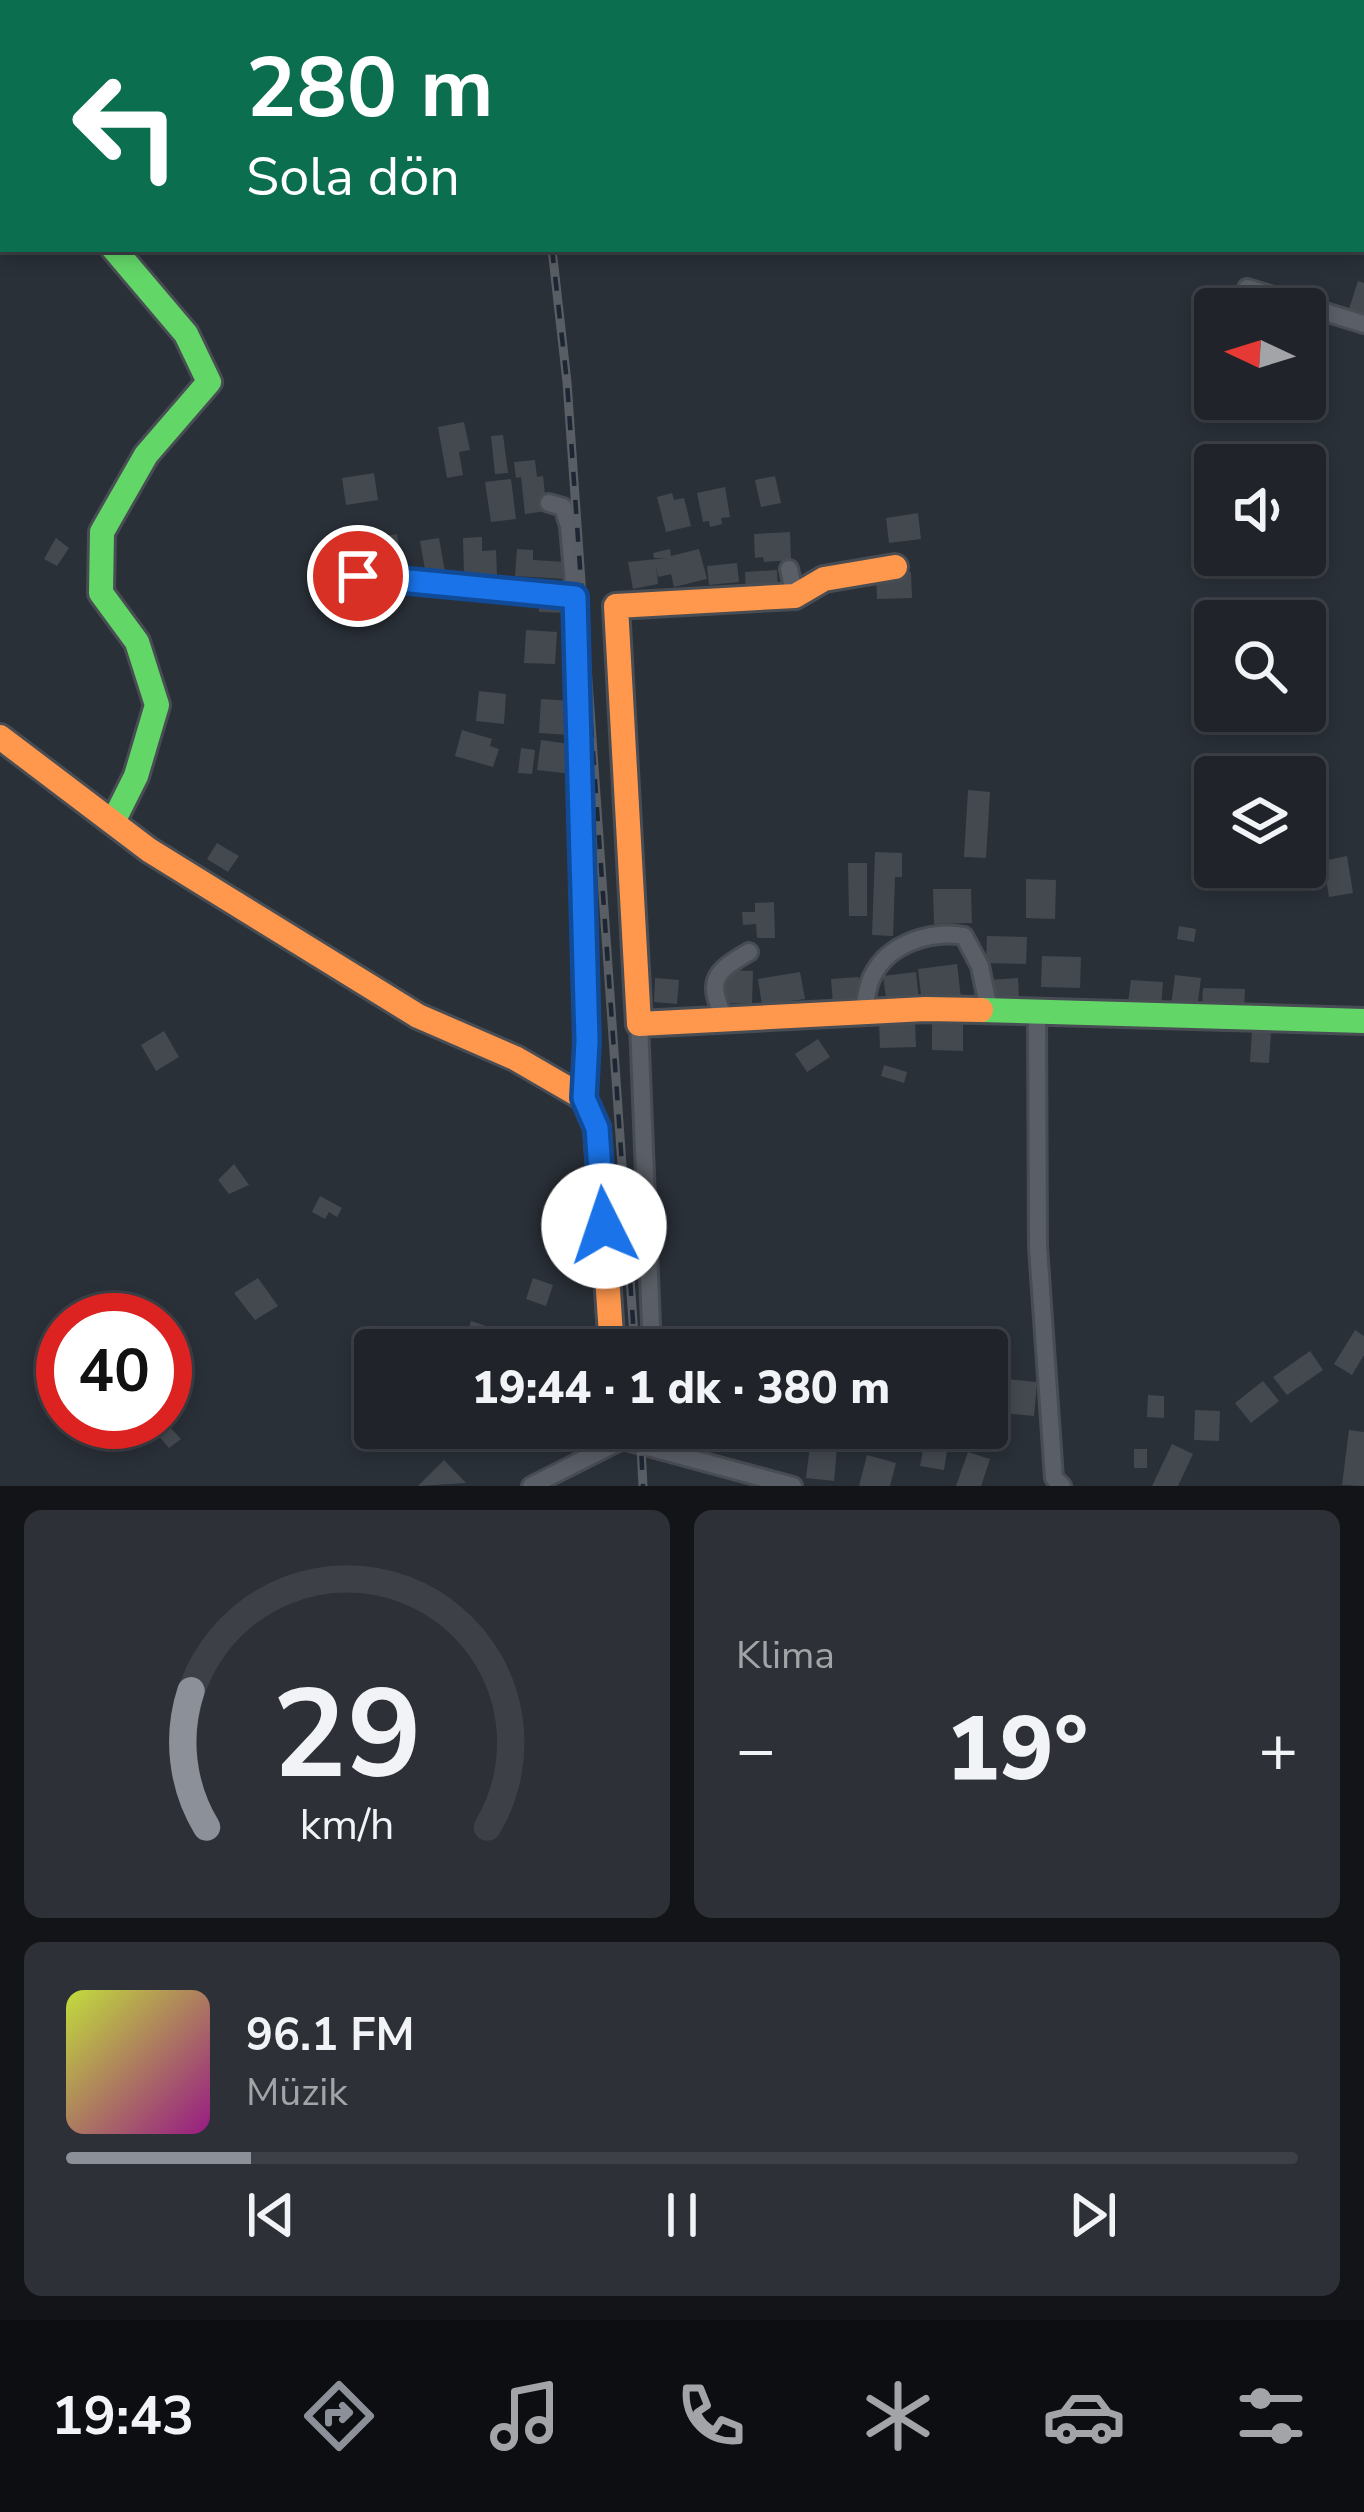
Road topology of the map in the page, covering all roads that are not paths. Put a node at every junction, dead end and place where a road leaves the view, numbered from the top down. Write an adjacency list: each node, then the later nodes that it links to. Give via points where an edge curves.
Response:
1 (118, 252): 11 (street, via 186,334 209,382 146,454 102,532 101,593 137,642 157,705)
2 (1326, 312): 3 (street)
3 (1364, 324)
4 (549, 502): 9 (street, via 563,507 569,526)
5 (895, 566): 8 (street, via 824,579)
6 (789, 569): 8 (street)
7 (358, 576): 9 (street)
8 (795, 596): 18 (street, via 616,606)
9 (575, 597): 19 (street)
10 (0, 737): 11 (street)
11 (112, 822): 19 (street, via 418,1016)
12 (749, 952): 16 (street, via 716,978 714,997)
13 (989, 1010): 14 (street); 15 (street); 15 (street, via 964,936 944,932 908,943 874,972)
14 (1037, 1011): 17 (street); 26 (street, via 1038,1247 1054,1478)
15 (863, 1012): 16 (street)
16 (725, 1019): 18 (street)
17 (1364, 1021)
18 (639, 1024): 21 (street)
19 (584, 1098): 20 (street, via 597,1128)
20 (611, 1329)
21 (651, 1329)
22 (595, 1449): 24 (street)
23 (656, 1449): 25 (street)
24 (531, 1486)
25 (793, 1486)
26 (1062, 1486)

